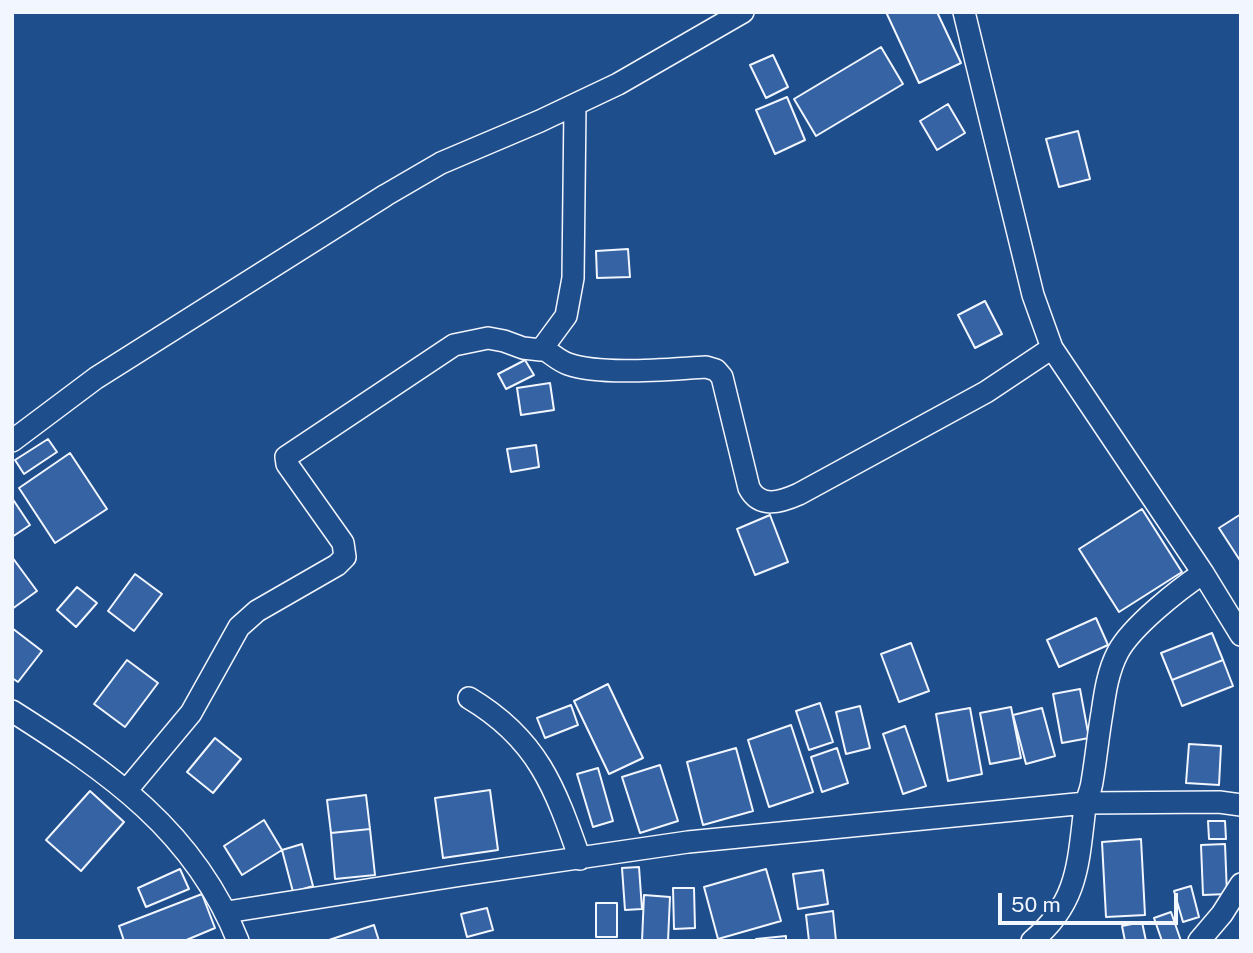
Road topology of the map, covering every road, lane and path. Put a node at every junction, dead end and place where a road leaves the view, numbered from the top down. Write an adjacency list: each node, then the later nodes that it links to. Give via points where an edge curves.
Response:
1 (743, 12): 3 (street)
2 (964, 12): 4 (street, via 1033,295)
3 (575, 104): 5 (street, via 573,278 566,316); 6 (street, via 441,163 386,195 96,378)
4 (1052, 348): 5 (street, via 986,392 792,497 765,502 749,488 722,377 716,370 578,366); 7 (street)
5 (544, 349): 11 (street, via 488,338 454,345 286,457 343,543 345,557 239,627 191,713)
6 (12, 441)
7 (1203, 573): 8 (street); 12 (street, via 1126,639 1117,654 1108,678)
8 (1241, 635)
9 (469, 698): 14 (street, via 493,712 543,768)
10 (12, 711): 11 (street, via 83,756)
11 (126, 791): 16 (street, via 187,850)
12 (1086, 803): 13 (street); 14 (street, via 688,842); 18 (street, via 1080,862 1070,892)
13 (1241, 805)
14 (580, 859): 16 (street)
15 (1241, 884): 19 (street)
16 (227, 912): 17 (street)
17 (238, 941)
18 (1032, 941)
19 (1199, 941)

